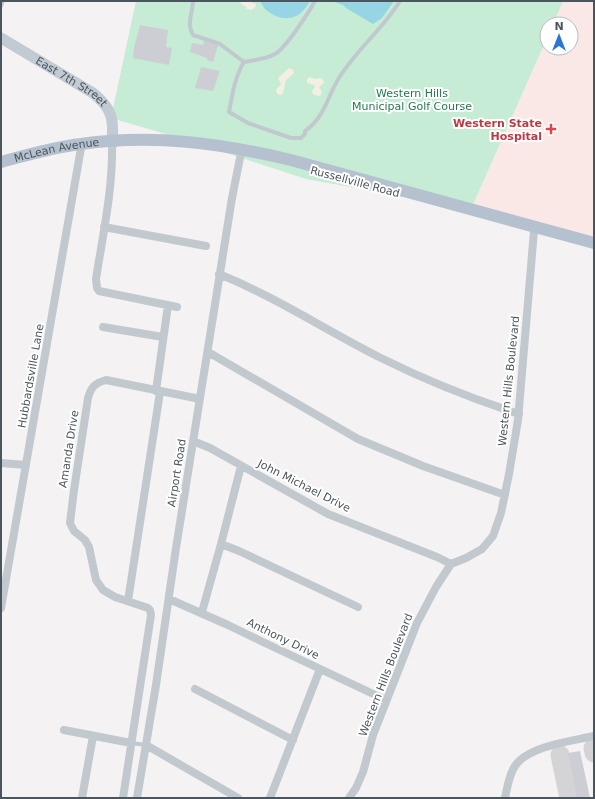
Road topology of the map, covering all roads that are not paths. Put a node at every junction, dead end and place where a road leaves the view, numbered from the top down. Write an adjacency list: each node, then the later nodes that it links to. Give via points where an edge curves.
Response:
1 (3, 1): 5 (lane)
2 (193, 1): 7 (lane, via 189,20 192,35 220,44)
3 (315, 1): 7 (lane, via 275,55)
4 (400, 1): 7 (lane, via 352,60 339,78 320,117 301,138 291,138 248,123 229,112 240,68)
5 (1, 6)
6 (1, 38): 8 (main road, East 7th Street, via 103,101 111,118)
7 (244, 62)
8 (112, 142): 9 (main road, McLean Avenue); 10 (main road, Russellville Road, via 182,144); 11 (main road, McLean Avenue, via 57,148); 12 (street, via 111,175); 14 (main road, Russellville Road, via 184,141 260,153)
9 (81, 148): 11 (main road, McLean Avenue); 28 (street, Hubbardsville Lane)
10 (241, 153): 13 (main road, Russellville Road); 17 (street, Airport Road)
11 (1, 163)
12 (104, 227): 15 (street); 18 (street, via 96,278 99,291)
13 (534, 231): 16 (main road, Russellville Road); 25 (street, Western Hills Boulevard)
14 (594, 243)
15 (206, 246)
16 (594, 248)
17 (219, 274): 22 (street, Airport Road); 25 (street, via 427,381)
18 (168, 305): 19 (street); 21 (street)
19 (178, 307)
20 (103, 327): 21 (street)
21 (163, 337): 23 (street)
22 (208, 352): 24 (street, Airport Road); 30 (street, via 358,439 423,466)
23 (158, 391): 24 (street, Amanda Drive); 34 (street); 34 (street, Amanda Drive, via 106,380 95,384 88,398 74,490 70,523 89,547 96,580 103,590)
24 (200, 399): 26 (street, Airport Road)
25 (519, 414): 30 (street, Western Hills Boulevard)
26 (193, 441): 29 (street, John Michael Drive); 33 (street, Airport Road)
27 (1, 463): 28 (street)
28 (26, 465): 36 (street, Hubbardsville Lane)
29 (241, 466): 31 (street); 32 (street, John Michael Drive, via 328,514)
30 (505, 494): 32 (street, Western Hills Boulevard, via 494,536 482,549)
31 (222, 544): 35 (street); 37 (street)
32 (451, 564): 40 (street, Western Hills Boulevard, via 417,623)
33 (169, 599): 37 (street, Anthony Drive); 46 (street, Airport Road)
34 (128, 601): 45 (street, Amanda Drive, via 148,608 151,615)
35 (358, 607)
36 (1, 608)
37 (202, 612): 38 (street, Anthony Drive)
38 (320, 669): 40 (street, Anthony Drive); 44 (street)
39 (195, 689): 44 (street)
40 (386, 700): 52 (street, Western Hills Boulevard, via 373,734 363,772)
41 (64, 730): 42 (street)
42 (93, 736): 45 (street); 47 (street)
43 (594, 736): 53 (street, via 552,746 522,758 512,771)
44 (293, 740): 51 (street)
45 (132, 743): 46 (lane); 48 (street, Amanda Drive)
46 (146, 745): 49 (street, Airport Road); 50 (street)
47 (82, 798)
48 (123, 798)
49 (137, 798)
50 (238, 798)
51 (270, 798)
52 (349, 798)
53 (505, 798)

